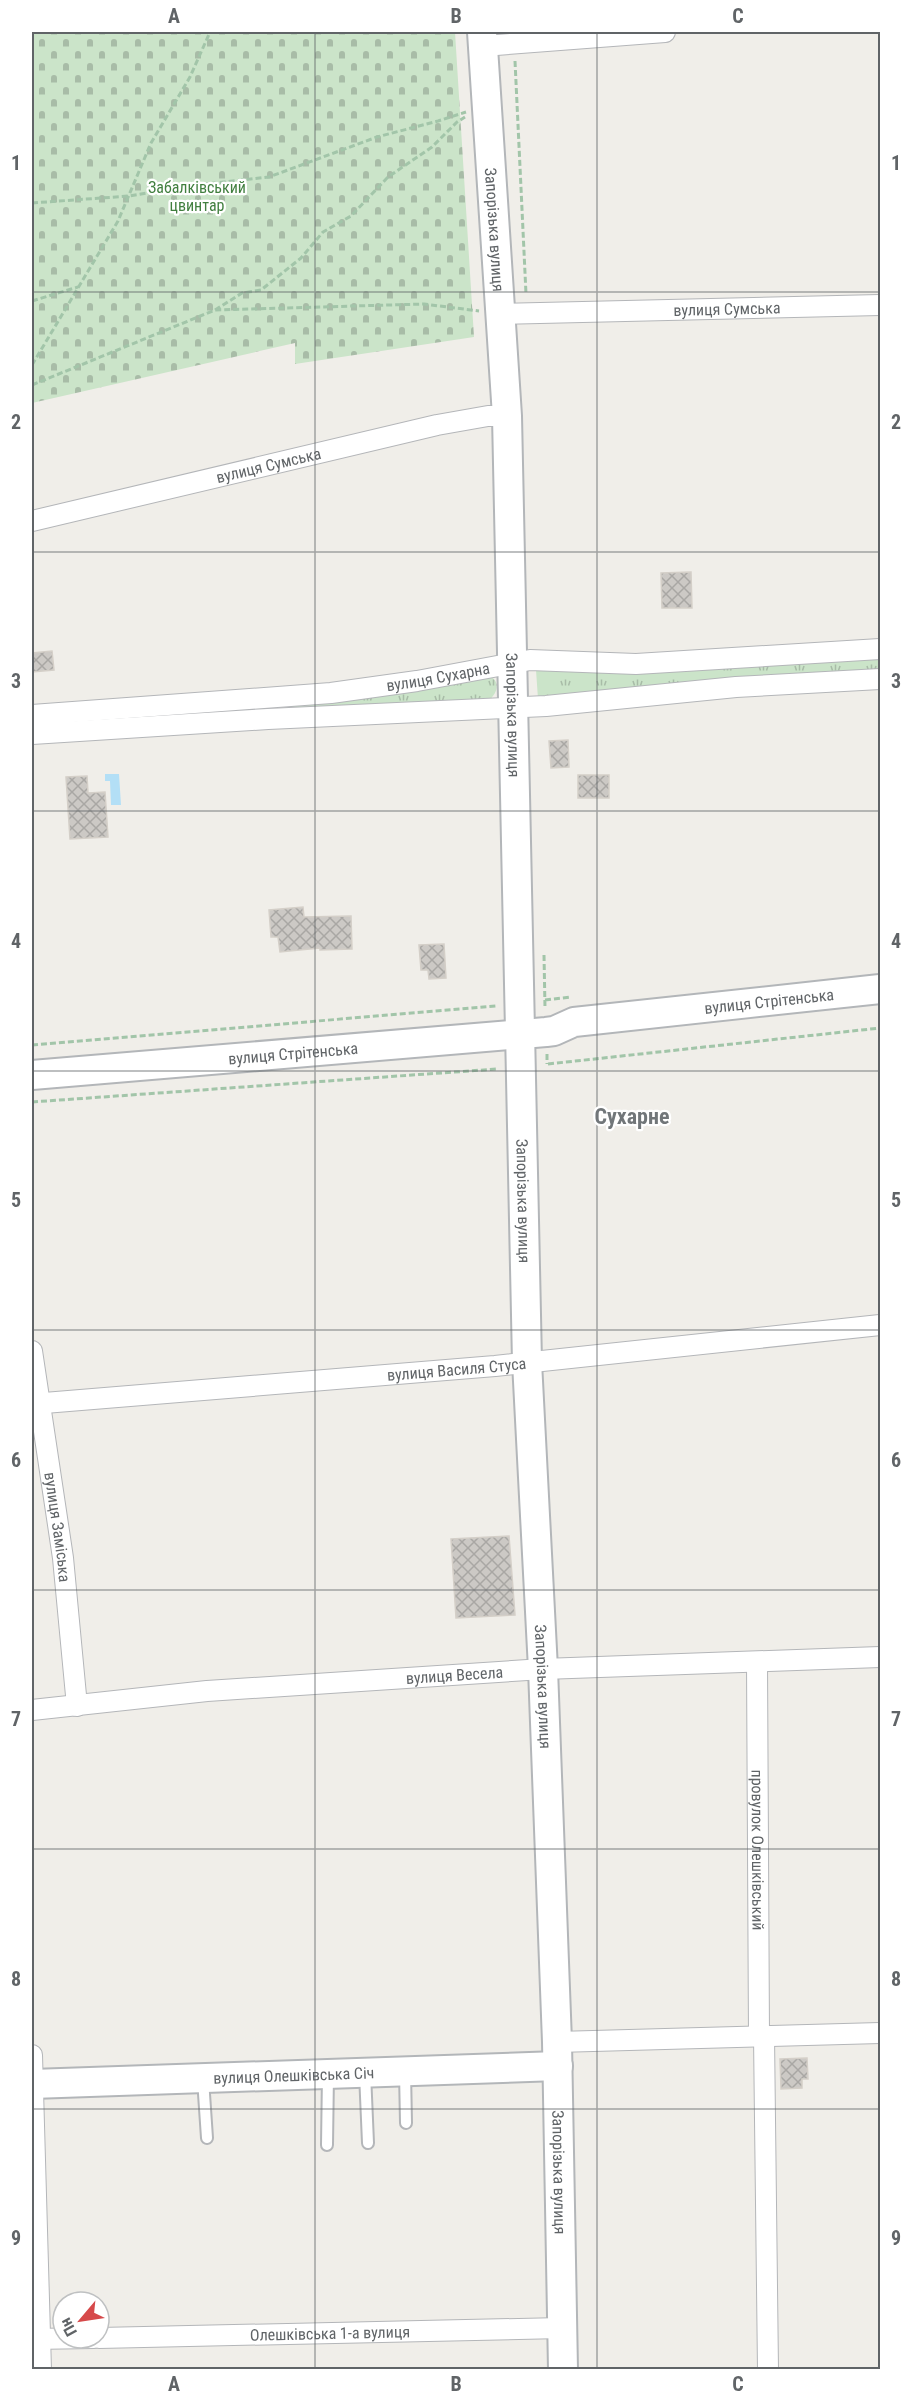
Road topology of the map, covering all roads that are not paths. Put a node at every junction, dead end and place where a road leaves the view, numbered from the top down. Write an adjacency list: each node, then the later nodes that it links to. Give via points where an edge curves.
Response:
1 (665, 32): 2 (street, via 513,43)
2 (483, 39): 4 (street, Запорізька вулиця, via 487,104)
3 (880, 305): 4 (street, вулиця Сумська)
4 (514, 314): 5 (street, Запорізька вулиця)
5 (507, 416): 6 (street, вулиця Сумська, via 437,425); 8 (street, Запорізька вулиця)
6 (32, 521)
7 (880, 649): 8 (street, вулиця Сухарна, via 636,664 530,660)
8 (512, 663): 10 (street, Запорізька вулиця); 11 (street, вулиця Сухарна)
9 (880, 678): 10 (street, вулиця Сухарна)
10 (513, 707): 11 (street, вулиця Сухарна); 16 (street, Запорізька вулиця, via 519,1002)
11 (268, 709): 12 (street, вулиця Сухарна); 13 (street, вулиця Сухарна)
12 (32, 715)
13 (32, 734)
14 (880, 989): 16 (street, вулиця Стрітенська, via 574,1022)
15 (880, 1007): 16 (street, вулиця Стрітенська, via 575,1036)
16 (540, 1033): 17 (street, вулиця Стрітенська); 20 (street, Запорізька вулиця, via 522,1067)
17 (32, 1075)
18 (880, 1325): 20 (street, вулиця Василя Стуса)
19 (32, 1352): 21 (street, вулиця Заміська)
20 (527, 1362): 21 (street, вулиця Василя Стуса); 24 (street, Запорізька вулиця)
21 (35, 1404): 25 (street, вулиця Заміська, via 63,1558)
22 (880, 1657): 23 (street, вулиця Весела)
23 (757, 1662): 24 (street, вулиця Весела); 28 (street, провулок Олешківський)
24 (543, 1669): 25 (street, вулиця Весела, via 207,1691); 29 (street, Запорізька вулиця)
25 (77, 1706): 26 (street, вулиця Весела)
26 (32, 1710)
27 (880, 2033): 28 (street, вулиця Олешківська Січ)
28 (762, 2036): 29 (street, вулиця Олешківська Січ); 46 (street, провулок Олешківський)
29 (557, 2054): 31 (street, вулиця Олешківська Січ); 40 (street, Запорізька вулиця)
30 (32, 2055): 35 (street)
31 (405, 2072): 32 (street, вулиця Олешківська Січ); 36 (lane)
32 (365, 2073): 33 (street, вулиця Олешківська Січ); 38 (lane)
33 (328, 2074): 34 (street, вулиця Олешківська Січ); 39 (lane)
34 (203, 2078): 35 (street, вулиця Олешківська Січ); 37 (lane)
35 (32, 2084): 42 (street)
36 (406, 2123)
37 (207, 2138)
38 (368, 2143)
39 (327, 2145)
40 (562, 2328): 41 (street, Олешківська 1-а вулиця); 45 (street, Запорізька вулиця)
41 (111, 2338)
42 (36, 2339): 43 (street); 44 (street)
43 (51, 2339)
44 (40, 2370)
45 (563, 2370)
46 (768, 2370)

